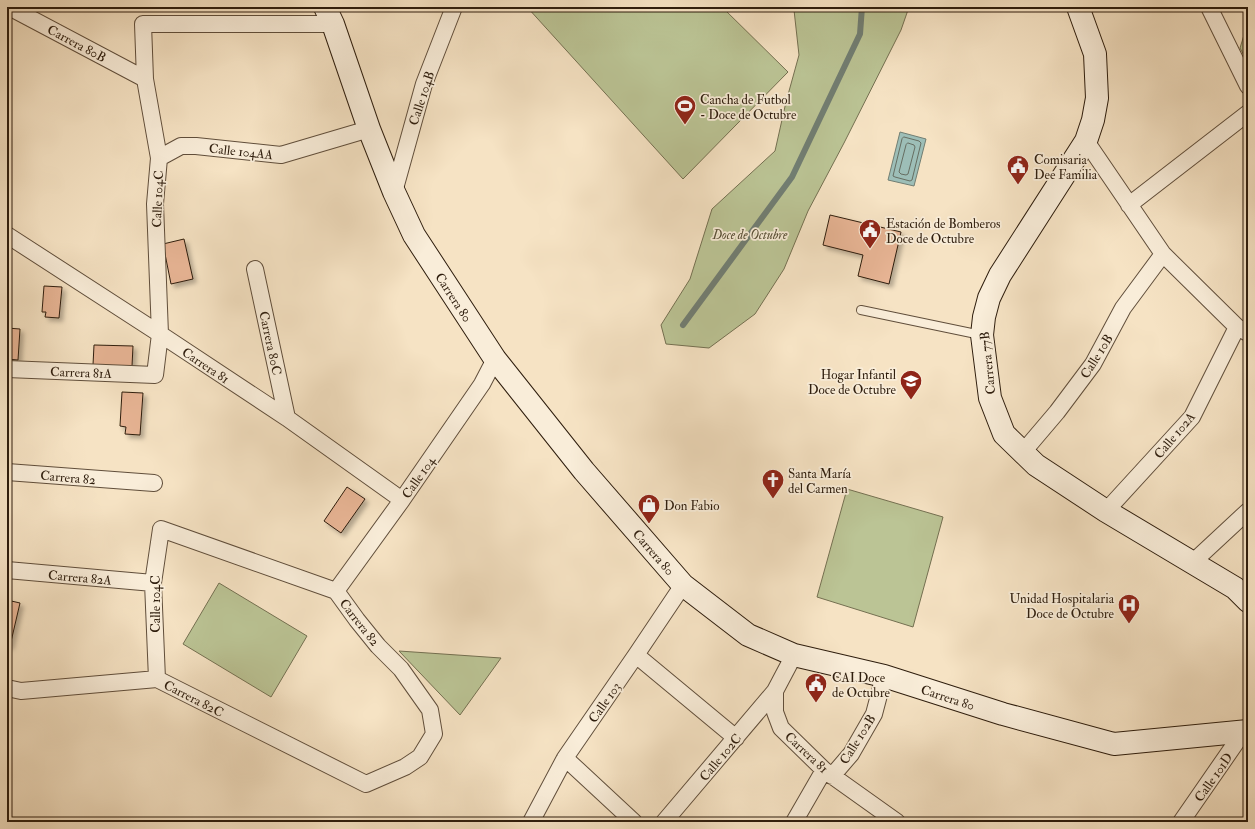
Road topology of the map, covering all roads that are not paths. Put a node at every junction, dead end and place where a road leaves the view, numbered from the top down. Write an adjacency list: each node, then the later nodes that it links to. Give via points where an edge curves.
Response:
1 (9, 7): 6 (street, Carrera 80B)
2 (454, 7): 12 (street, Calle 104B, via 424,84)
3 (1078, 7): 10 (street, Carrera 77B, via 1095,54 1097,98)
4 (1209, 7): 7 (street)
5 (329, 16): 6 (street, Calle 104C, via 143,24); 9 (street, Carrera 80)
6 (145, 79): 11 (street, Calle 104C)
7 (1248, 86)
8 (1248, 113): 13 (street)
9 (369, 129): 11 (street, Calle 104AA, via 281,155 181,146); 12 (street, Carrera 80)
10 (1086, 142): 13 (street); 20 (street, Carrera 77B, via 1000,275 984,316)
11 (159, 158): 19 (street, Calle 104C, via 155,204)
12 (394, 192): 21 (street, Carrera 80, via 414,235)
13 (1129, 205): 15 (street)
14 (7, 235): 19 (street, Carrera 81)
15 (1162, 254): 18 (street); 25 (street, Calle 10B, via 1123,308 1093,364 1057,412)
16 (254, 269): 24 (street, Carrera 80C)
17 (861, 310): 20 (lane)
18 (1242, 330): 29 (street, Calle 102A, via 1192,417)
19 (160, 334): 23 (street, Calle 104C); 24 (street, Carrera 81)
20 (982, 335): 25 (street, Carrera 77B, via 990,398 1004,434)
21 (495, 359): 28 (street, Calle 104, via 482,384); 35 (street, Carrera 80, via 584,471)
22 (7, 369): 23 (street, Carrera 81A)
23 (156, 375)
24 (287, 418): 28 (street, Carrera 81)
25 (1022, 452): 29 (street, Carrera 77B)
26 (7, 472): 27 (street, Carrera 82)
27 (154, 483)
28 (402, 500): 36 (street, Calle 104)
29 (1106, 511): 32 (street, Carrera 77B)
30 (1248, 511): 32 (street)
31 (161, 529): 34 (street, Calle 104C); 36 (street, Carrera 82)
32 (1192, 564): 37 (street, Carrera 77B, via 1234,588)
33 (7, 570): 34 (street, Carrera 82A)
34 (153, 583): 41 (street, Calle 104C)
35 (683, 585): 38 (street, Calle 103); 39 (street, Carrera 80, via 748,635)
36 (336, 591): 48 (street, Carrera 82, via 378,646 401,669 430,710 434,734 420,757 406,767)
37 (1248, 601)
38 (636, 655): 45 (street); 46 (street, Calle 103)
39 (794, 655): 40 (street, Carrera 80); 43 (street, Carrera 81)
40 (884, 676): 44 (street, Carrera 80, via 1003,714 1114,744); 47 (street, Calle 102B, via 874,714 850,754)
41 (157, 679): 42 (street, Carrera 82C, via 21,691); 48 (street, Carrera 82C)
42 (7, 688)
43 (775, 691): 45 (street, Calle 102C); 47 (street, Carrera 81, via 775,712 781,728)
44 (1246, 731): 54 (street, Calle 101D)
45 (736, 738): 51 (street, Calle 102C)
46 (565, 758): 49 (street, Calle 103); 50 (street)
47 (828, 773): 52 (street, Calle 102B); 53 (street, Carrera 81)
48 (366, 784)
49 (531, 822)
50 (634, 822)
51 (664, 822)
52 (794, 822)
53 (897, 822)
54 (1181, 822)

